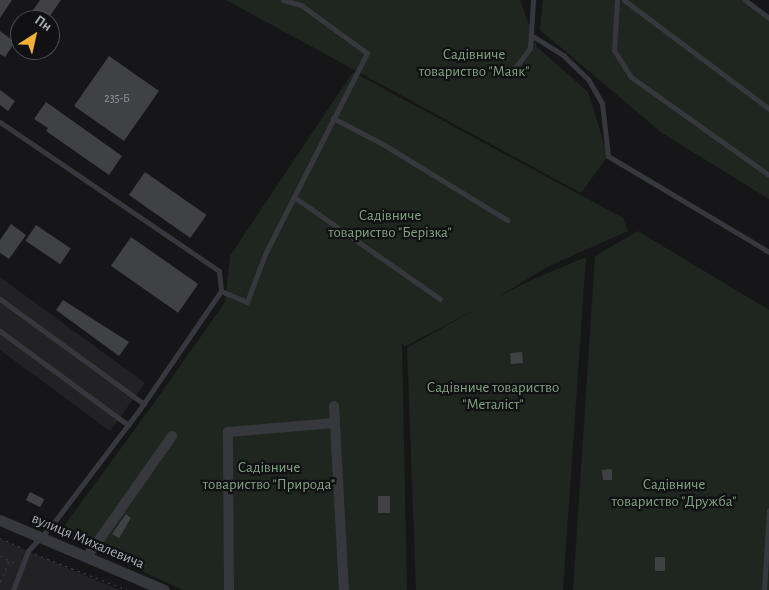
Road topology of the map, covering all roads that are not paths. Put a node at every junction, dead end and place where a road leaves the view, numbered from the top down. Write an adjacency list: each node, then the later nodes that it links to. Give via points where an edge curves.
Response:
1 (283, 0): 10 (lane, via 301,5 367,53)
2 (533, 0): 7 (lane)
3 (617, 0): 12 (lane, via 614,50 631,77)
4 (624, 0): 9 (lane)
5 (745, 0): 6 (lane)
6 (769, 18)
7 (531, 35): 8 (lane, via 530,48); 15 (lane, via 564,56 588,80 602,103 608,156)
8 (515, 68)
9 (769, 109)
10 (333, 118): 13 (lane); 14 (lane, via 381,143)
11 (0, 122): 16 (lane, via 219,271)
12 (769, 175)
13 (294, 197): 16 (lane, via 265,254 247,302); 17 (lane)
14 (506, 220)
15 (769, 252)
16 (222, 291): 20 (lane)
17 (440, 299)
18 (1, 302): 20 (lane)
19 (0, 331): 23 (lane)
20 (144, 404): 23 (lane)
21 (334, 406): 22 (street)
22 (335, 423): 31 (street, via 228,432); 32 (street)
23 (128, 425): 27 (lane)
24 (172, 436): 28 (street)
25 (769, 510): 33 (lane)
26 (0, 520): 27 (street, вулиця Михалевича)
27 (40, 537): 28 (street, вулиця Михалевича); 29 (lane, via 28,551)
28 (87, 557): 30 (street, вулиця Михалевича)
29 (13, 590)
30 (164, 590)
31 (229, 590)
32 (344, 590)
33 (764, 590)

